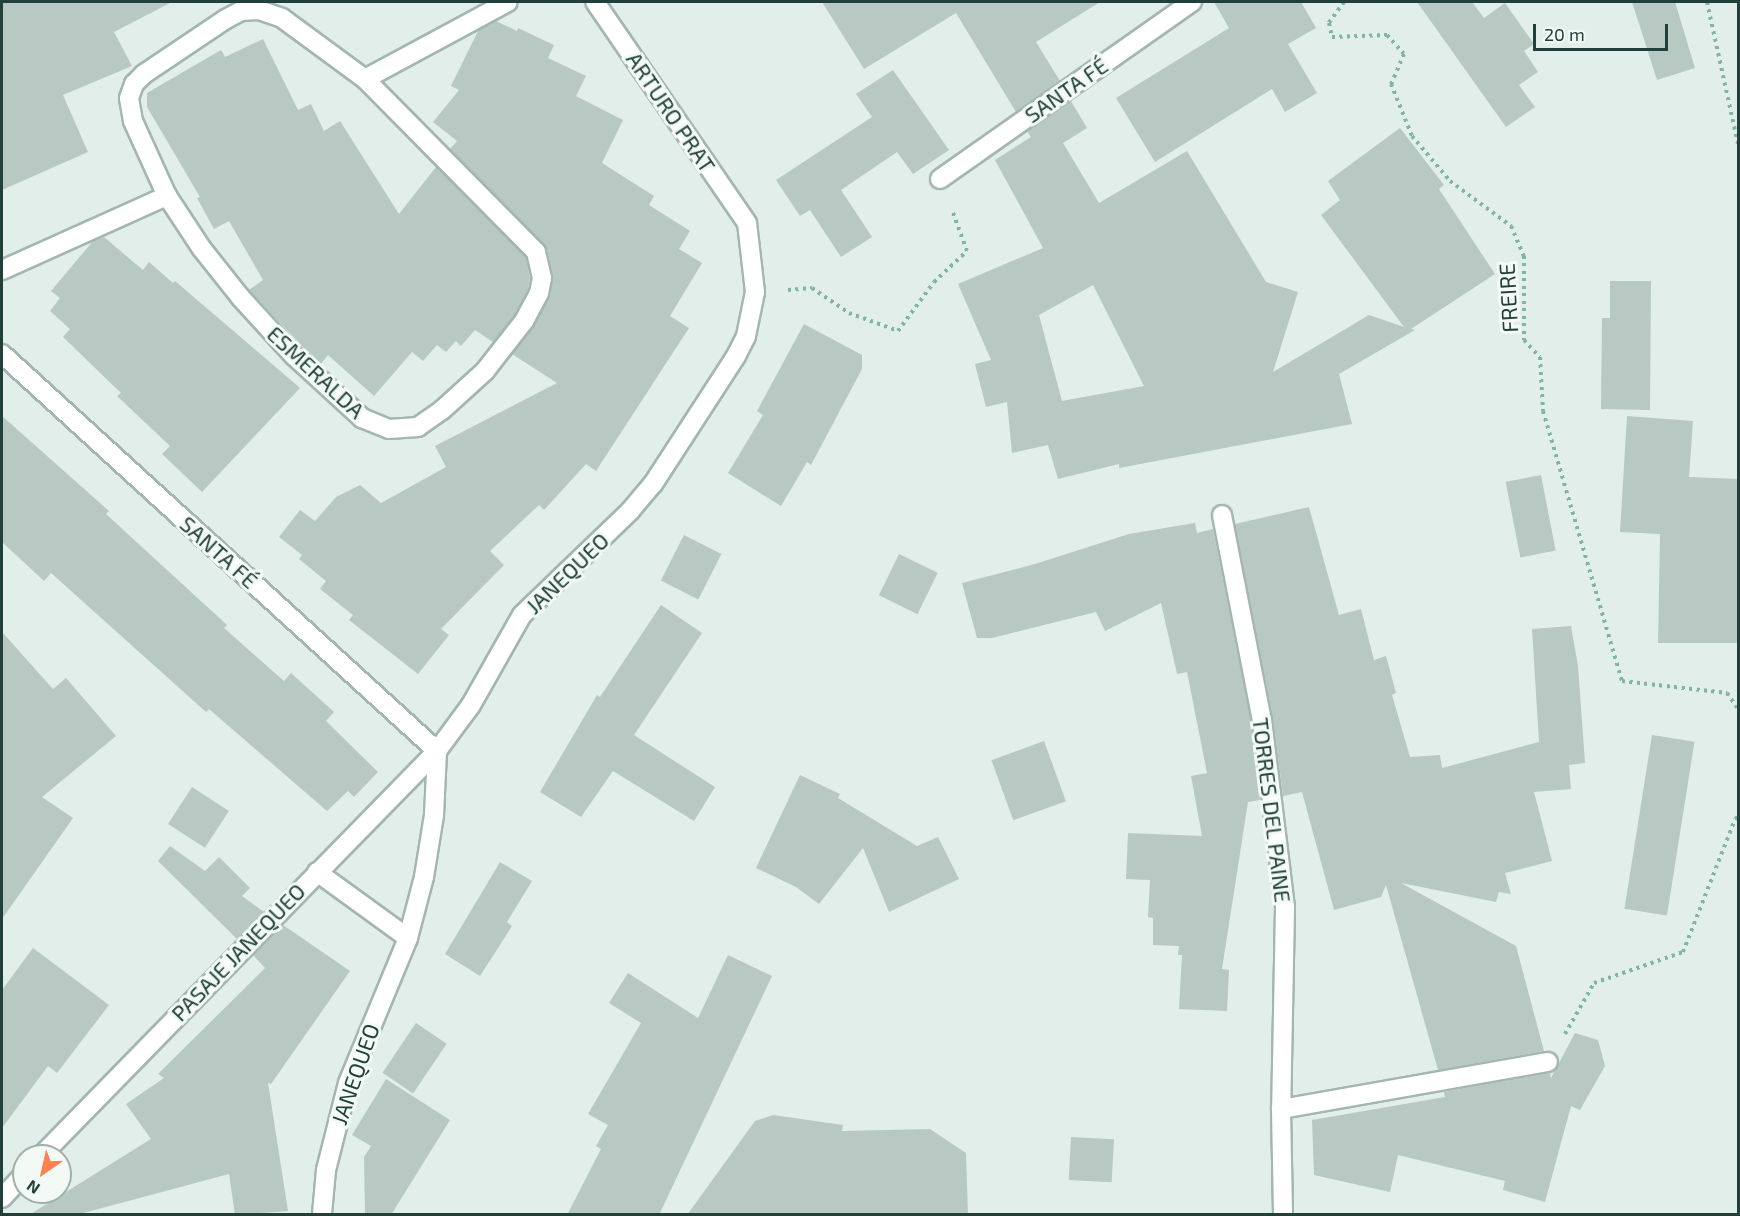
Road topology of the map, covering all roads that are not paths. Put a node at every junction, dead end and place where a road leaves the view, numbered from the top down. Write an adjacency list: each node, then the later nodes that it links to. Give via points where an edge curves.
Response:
1 (508, 2): 4 (street)
2 (595, 2): 7 (street, ARTURO PRAT)
3 (1192, 2): 5 (street, SANTA FÉ)
4 (365, 79): 6 (street, ESMERALDA, via 271,12 242,11 226,19 144,74 132,91 129,110); 6 (street, ESMERALDA, via 529,242 541,264 540,293 506,347 464,392 418,427 389,429 362,418 302,363 241,298)
5 (940, 179)
6 (167, 196): 8 (street)
7 (747, 223): 11 (street, JANEQUEO, via 754,292 746,336 736,356 653,484 522,615 471,705)
8 (2, 270)
9 (2, 354): 11 (street, SANTA FÉ)
10 (1222, 515): 15 (street, TORRES DEL PAINE, via 1262,720 1285,908)
11 (436, 751): 12 (street, PASAJE JANEQUEO); 13 (street, JANEQUEO, via 432,825)
12 (317, 872): 13 (street); 16 (street, PASAJE JANEQUEO)
13 (408, 938): 17 (street, JANEQUEO, via 348,1083 326,1170)
14 (1548, 1062): 15 (street)
15 (1281, 1109): 18 (street, TORRES DEL PAINE)
16 (53, 1144)
17 (322, 1215)
18 (1283, 1215)

